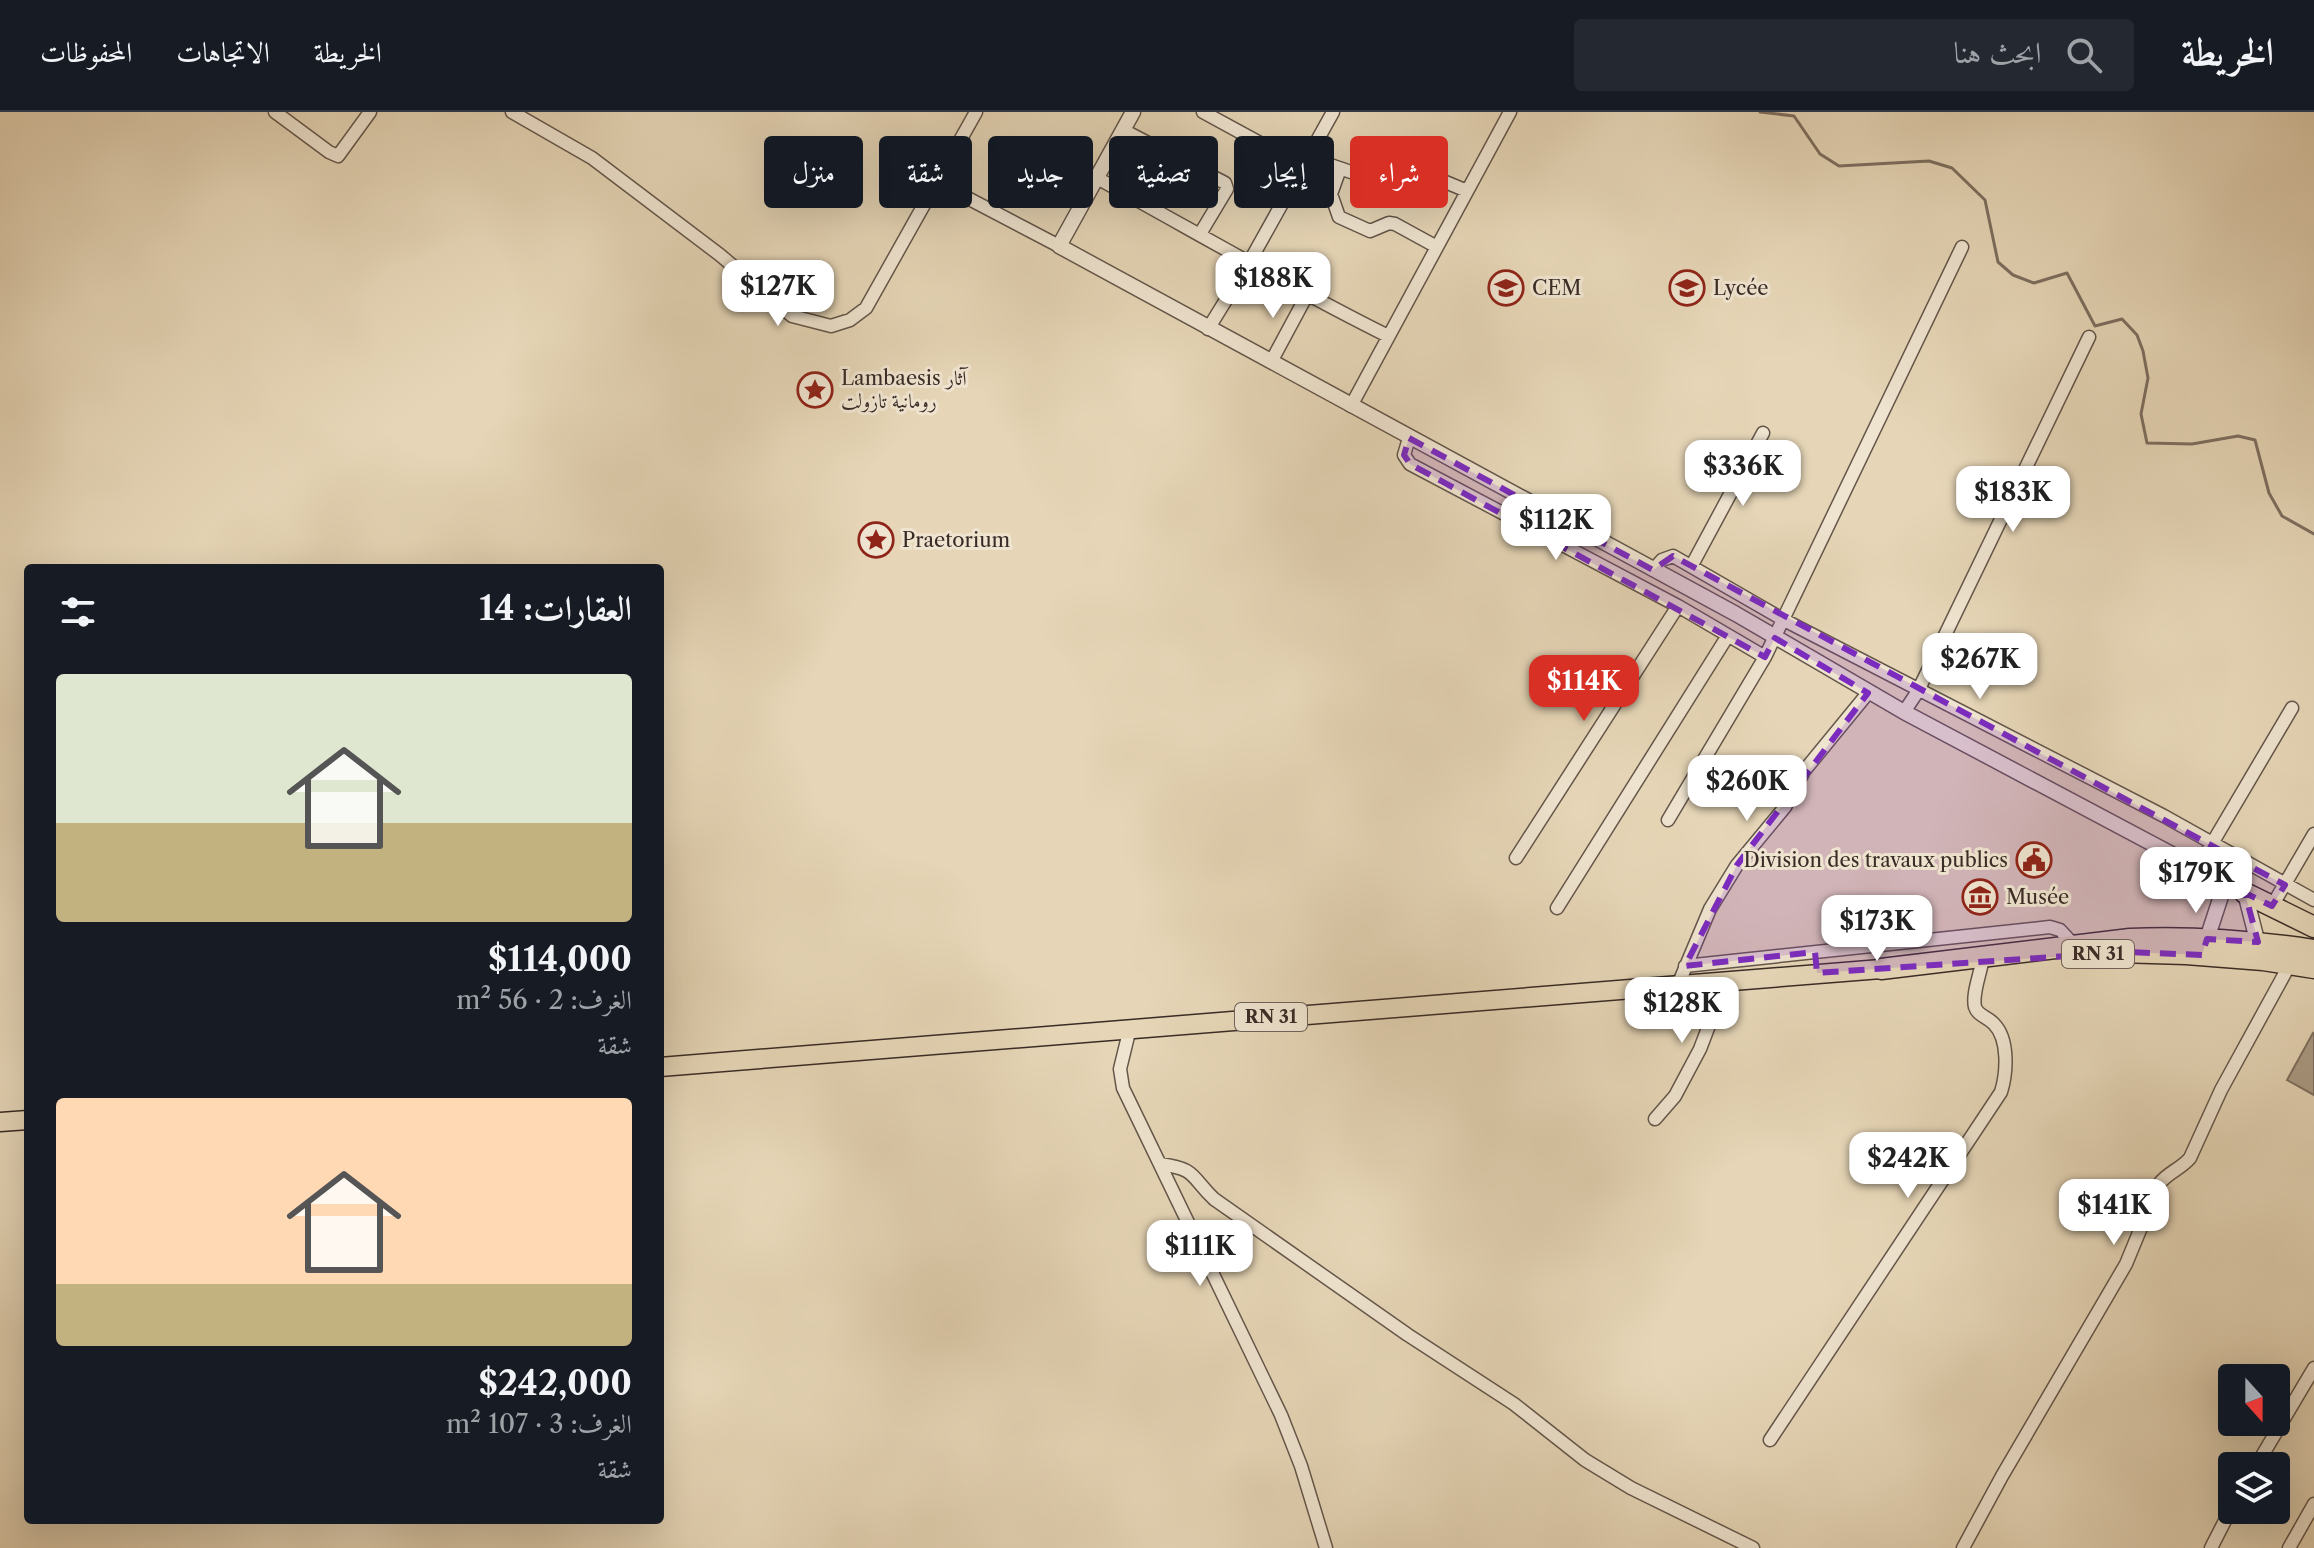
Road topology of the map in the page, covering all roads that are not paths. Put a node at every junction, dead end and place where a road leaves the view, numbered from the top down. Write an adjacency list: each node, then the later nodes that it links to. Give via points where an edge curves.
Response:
1 (275, 112): 2 (street, via 338,156)
2 (370, 112)
3 (512, 112): 18 (street, via 592,158 792,316 820,324 850,320 866,308)
4 (976, 112): 10 (street)
5 (1133, 112): 9 (street)
6 (1203, 112): 11 (street)
7 (1333, 112): 12 (street)
8 (1510, 112): 16 (street)
9 (1123, 130): 15 (street); 20 (street, via 1225,183 1227,189)
10 (963, 136)
11 (1252, 136)
12 (1320, 136)
13 (1334, 168): 14 (street)
14 (1340, 169): 16 (street, via 1389,185 1415,169); 22 (street, via 1331,194 1339,217 1370,231 1395,224)
15 (1097, 178): 20 (street); 21 (street)
16 (1467, 191): 22 (street)
17 (972, 200): 21 (street)
18 (922, 208)
19 (1279, 208): 24 (street)
20 (1200, 234): 24 (street)
21 (1059, 246): 26 (street)
22 (1437, 247): 27 (street)
23 (1962, 247): 36 (street)
24 (1250, 261): 25 (street); 26 (street)
25 (1307, 295): 27 (street); 29 (street)
26 (1208, 329): 29 (street)
27 (1388, 336): 30 (street)
28 (2089, 337): 40 (street)
29 (1271, 362): 30 (street)
30 (1351, 406): 32 (street)
31 (1763, 433): 33 (street)
32 (1409, 438): 34 (street); 35 (street, via 1404,455 1410,464)
33 (1692, 565): 34 (street, via 1673,556); 36 (street)
34 (1653, 570): 38 (street)
35 (1678, 606): 37 (street); 47 (street)
36 (1784, 620): 38 (street); 40 (street)
37 (1727, 637): 39 (street); 54 (street)
38 (1775, 638): 39 (street); 41 (street)
39 (1765, 657): 44 (street)
40 (1918, 691): 43 (street); 46 (street)
41 (1868, 693): 43 (street); 62 (street, via 1737,865)
42 (2292, 708): 46 (street)
43 (1904, 712): 48 (street)
44 (1668, 820)
45 (2314, 834): 50 (street)
46 (2212, 844): 48 (street); 50 (street)
47 (1516, 858)
48 (2197, 869): 49 (street)
49 (2225, 884): 51 (street); 57 (street)
50 (2285, 885): 52 (street); 53 (street)
51 (2245, 893): 53 (highway); 59 (street)
52 (2314, 900)
53 (2272, 906): 55 (highway)
54 (1557, 908)
55 (2314, 927)
56 (2074, 945): 57 (highway, RN 31, via 2155,938); 62 (street, via 2050,927); 64 (highway, RN 31)
57 (2204, 947): 59 (highway, RN 31); 60 (highway, RN 31)
58 (2314, 950): 59 (highway, RN 31)
59 (2260, 951): 61 (highway, RN 31)
60 (1982, 962): 64 (highway, RN 31); 74 (street, via 1975,1006 2000,1037 2005,1069 2001,1092)
61 (2290, 964): 63 (highway, RN 31); 80 (street, via 2190,1158 2159,1184 2126,1264)
62 (1685, 966): 66 (street)
63 (2314, 968)
64 (1881, 969): 65 (main road, RN 31)
65 (1726, 981): 66 (main road, RN 31); 69 (street, via 1700,1049 1675,1096)
66 (1678, 985): 67 (main road, RN 31)
67 (1130, 1028): 68 (main road, RN 31); 72 (street, via 1121,1078)
68 (664, 1067)
69 (1655, 1119)
70 (24, 1120): 71 (main road)
71 (0, 1122)
72 (1160, 1164): 78 (street, via 1281,1415); 79 (street, via 1186,1169 1214,1199 1514,1404 1585,1460)
73 (2314, 1368): 75 (street)
74 (1770, 1440)
75 (2264, 1452)
76 (2314, 1504): 82 (street)
77 (2223, 1524): 81 (street)
78 (1326, 1548)
79 (1753, 1548)
80 (1963, 1548)
81 (2211, 1548)
82 (2289, 1548)

